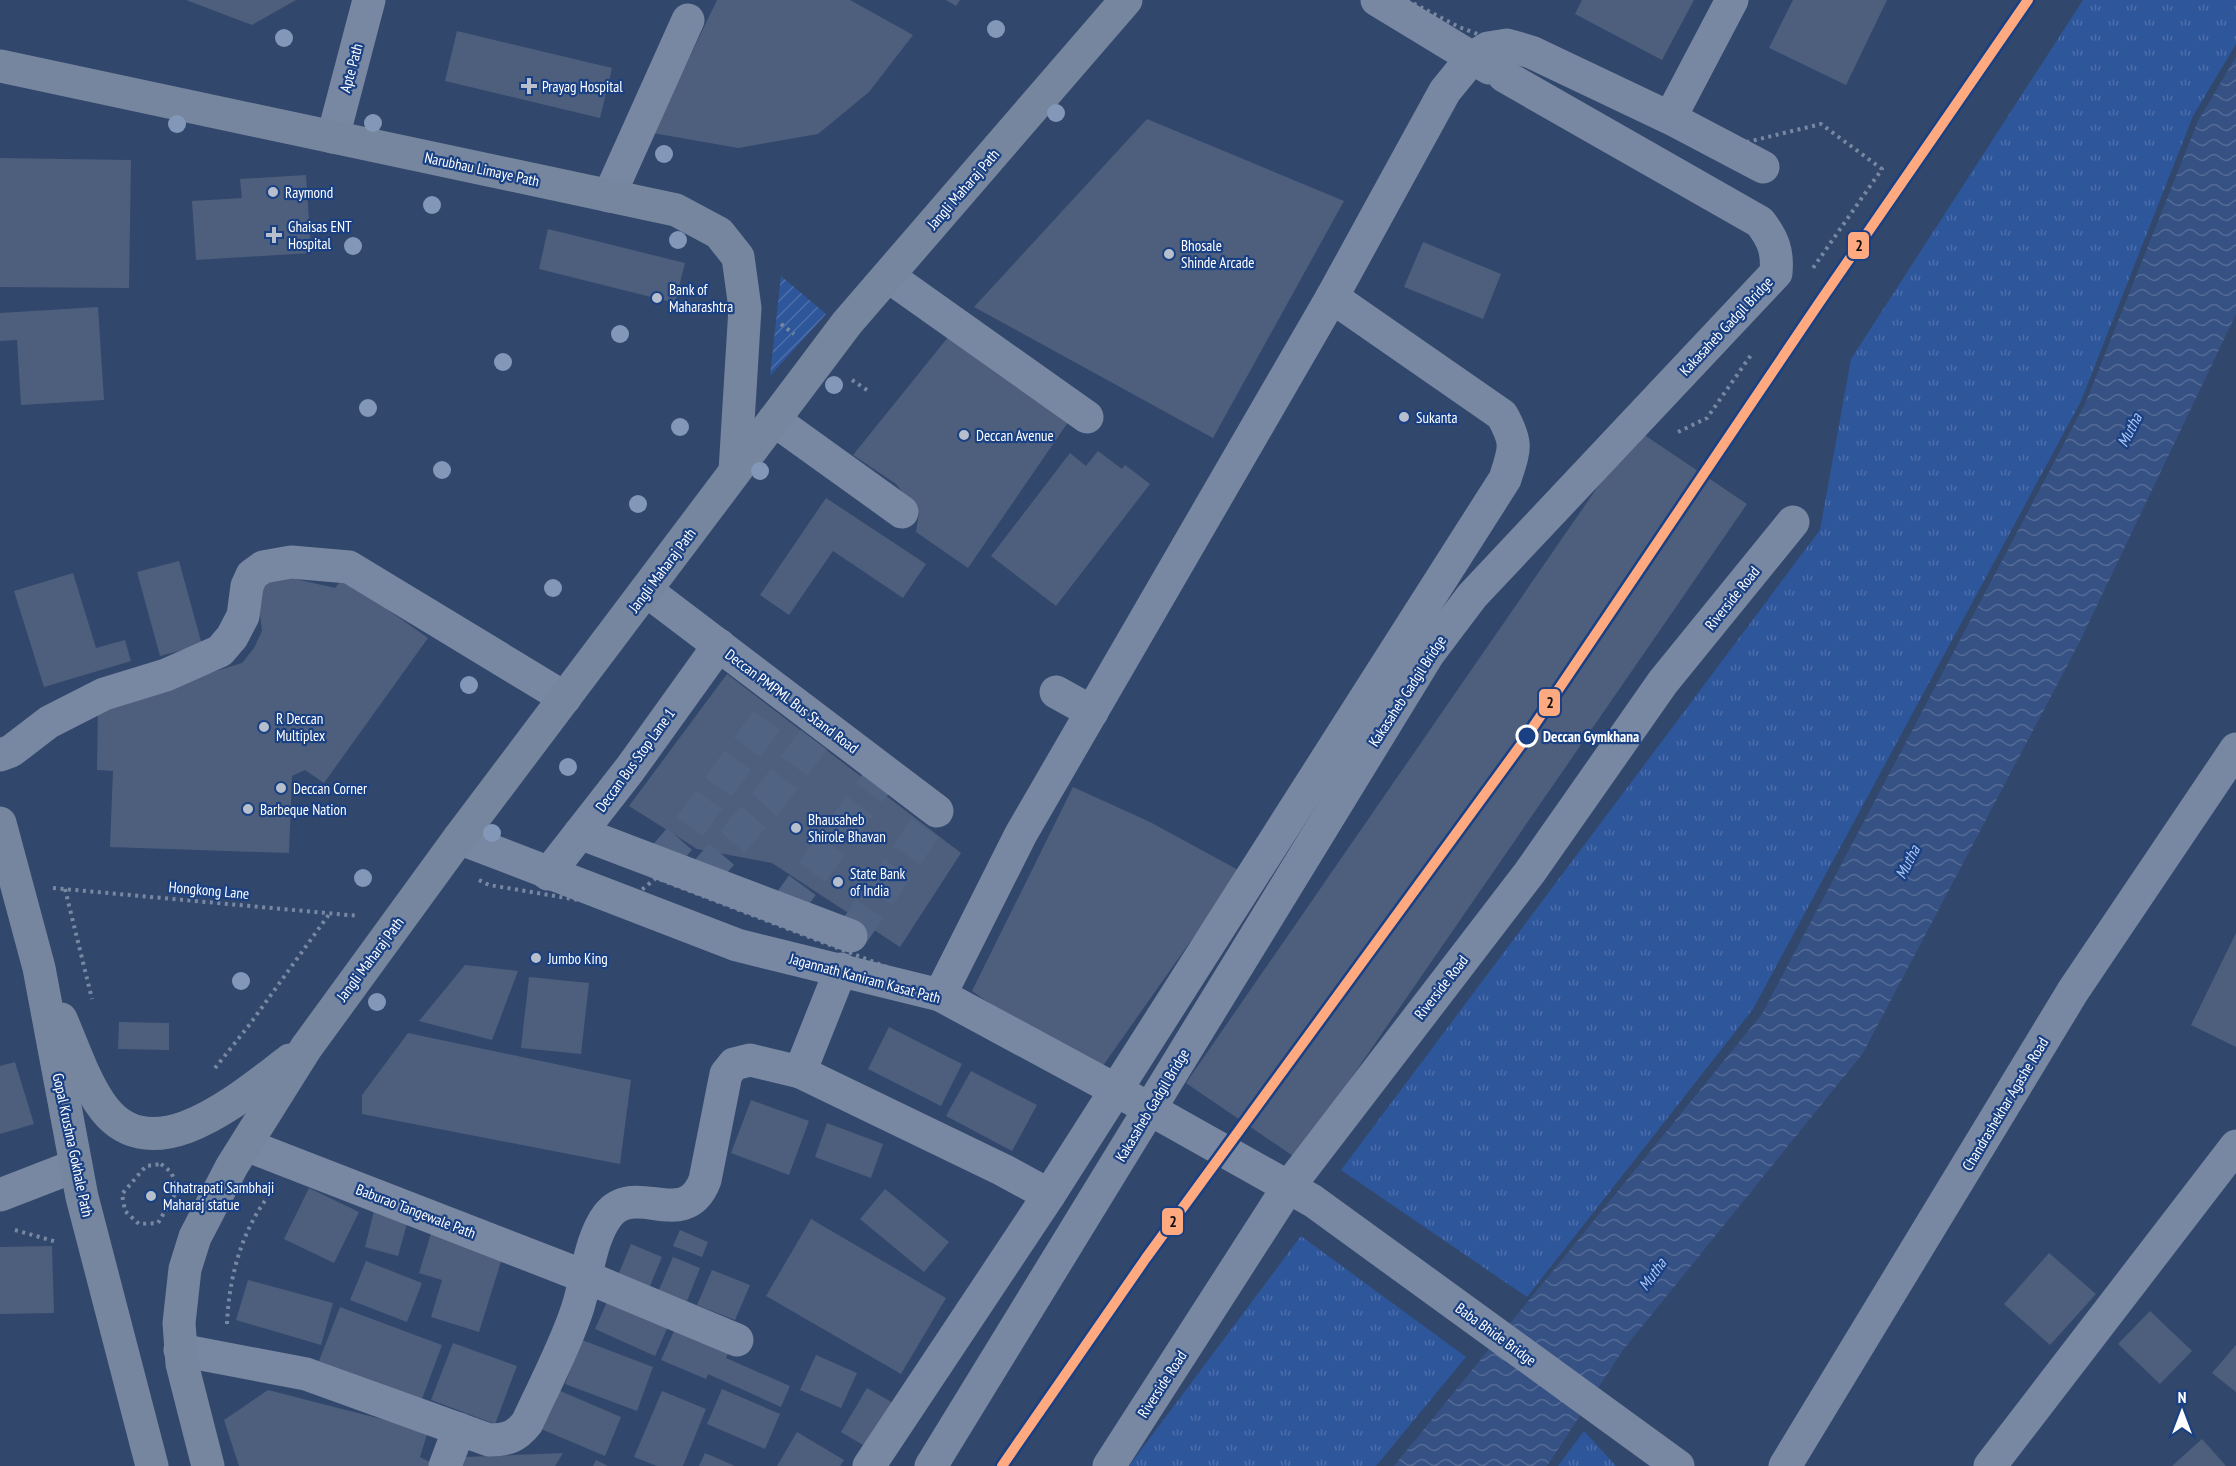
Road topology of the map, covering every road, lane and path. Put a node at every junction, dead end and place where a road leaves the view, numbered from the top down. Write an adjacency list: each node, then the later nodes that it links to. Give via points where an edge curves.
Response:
1 (369, 0): 9 (street, Apte Path)
2 (1126, 0): 12 (main road, Jangli Maharaj Path)
3 (1377, 0): 6 (street, Kakasaheb Gadgil Bridge)
4 (1732, 0): 8 (street)
5 (688, 20): 11 (street)
6 (1472, 58): 8 (street, via 1488,48 1507,45 1531,52); 13 (street, via 1445,91); 68 (street, Kakasaheb Gadgil Bridge, bridge, via 1760,222 1772,237 1778,256 1776,273 1472,596 1429,653)
7 (0, 66): 9 (main road, Narubhau Limaye Path)
8 (1670, 118): 10 (street)
9 (333, 137): 11 (main road, Narubhau Limaye Path)
10 (1763, 167)
11 (609, 196): 20 (main road, Narubhau Limaye Path, via 676,210 719,233 738,257 745,308)
12 (888, 276): 18 (street); 19 (main road, Jangli Maharaj Path)
13 (1332, 297): 27 (street); 48 (street, via 1502,415 1514,436 1513,454 1498,489)
14 (772, 323): 15 (path, via 781,323)
15 (801, 340)
16 (852, 380): 17 (path)
17 (867, 390)
18 (1087, 417)
19 (774, 420): 20 (main road, Jangli Maharaj Path); 21 (street)
20 (735, 471): 23 (main road, Jangli Maharaj Path)
21 (902, 513)
22 (1793, 522): 54 (street, Riverside Road, via 1663,682)
23 (647, 591): 24 (street, Deccan PMPML Bus Stand Road); 26 (main road, Jangli Maharaj Path)
24 (719, 645): 30 (street, Deccan PMPML Bus Stand Road); 32 (street, Deccan Bus Stop Lane 1)
25 (1056, 693): 27 (street)
26 (566, 698): 29 (street, via 349,567 291,562 263,567 252,575 243,616 220,651 166,675 104,694 48,722); 33 (main road, Jangli Maharaj Path)
27 (1092, 712): 43 (street, via 1021,834)
28 (2236, 749): 71 (street, Chandrashekhar Agashe Road, via 2073,992)
29 (0, 755)
30 (937, 812)
31 (0, 823): 36 (main road, Gopal Krushna Gokhale Path)
32 (580, 833): 34 (street, Deccan Bus Stop Lane 1); 40 (street)
33 (459, 838): 34 (street, Jagannath Kaniram Kasat Path); 39 (main road, Jangli Maharaj Path)
34 (548, 874): 42 (street, Jagannath Kaniram Kasat Path, via 737,945)
35 (479, 880): 48 (path, bridge, via 489,885 621,907 656,878 892,969 1082,1065)
36 (16, 884): 37 (path, Hongkong Lane); 41 (main road, Gopal Krushna Gokhale Path)
37 (65, 889): 38 (path, Hongkong Lane); 44 (path)
38 (330, 913): 39 (path, Hongkong Lane); 46 (path)
39 (399, 919): 45 (main road, Jangli Maharaj Path)
40 (851, 936)
41 (39, 968): 45 (main road, via 100,1104 134,1131 176,1131 197,1125); 51 (main road, Gopal Krushna Gokhale Path)
42 (841, 969): 43 (street, Jagannath Kaniram Kasat Path); 47 (street)
43 (940, 995): 48 (street, Jagannath Kaniram Kasat Path)
44 (94, 1007)
45 (306, 1048): 50 (main road, Jangli Maharaj Path)
46 (214, 1069)
47 (800, 1072): 53 (street); 59 (street, via 750,1060 734,1064 726,1074 700,1194 690,1203 637,1202 619,1206 600,1229)
48 (1120, 1097): 53 (street); 54 (street, Jagannath Kaniram Kasat Path)
49 (2236, 1146): 72 (street)
50 (239, 1156): 59 (street, Baburao Tangewale Path); 60 (main road, via 195,1237 185,1269)
51 (75, 1166): 52 (street); 64 (main road, Gopal Krushna Gokhale Path)
52 (0, 1195)
53 (1049, 1195): 67 (street)
54 (1300, 1195): 69 (street, Riverside Road); 70 (street, Baba Bhide Bridge)
55 (139, 1224): 55 (path, via 158,1222 178,1189 171,1172 161,1164 146,1166 122,1194 125,1211)
56 (11, 1230): 58 (path, via 59,1242)
57 (249, 1231): 62 (path, via 236,1260 229,1293)
58 (63, 1251)
59 (586, 1277): 61 (street, Baburao Tangewale Path); 63 (street, via 577,1312 518,1435 489,1440)
60 (180, 1336): 62 (street); 65 (main road, via 182,1364)
61 (737, 1340)
62 (226, 1358): 63 (street, via 306,1374)
63 (459, 1429): 66 (street)
64 (152, 1466)
65 (208, 1466)
66 (445, 1466)
67 (869, 1466)
68 (931, 1466)
69 (1109, 1466)
70 (1678, 1466)
71 (1785, 1466)
72 (1990, 1466)

